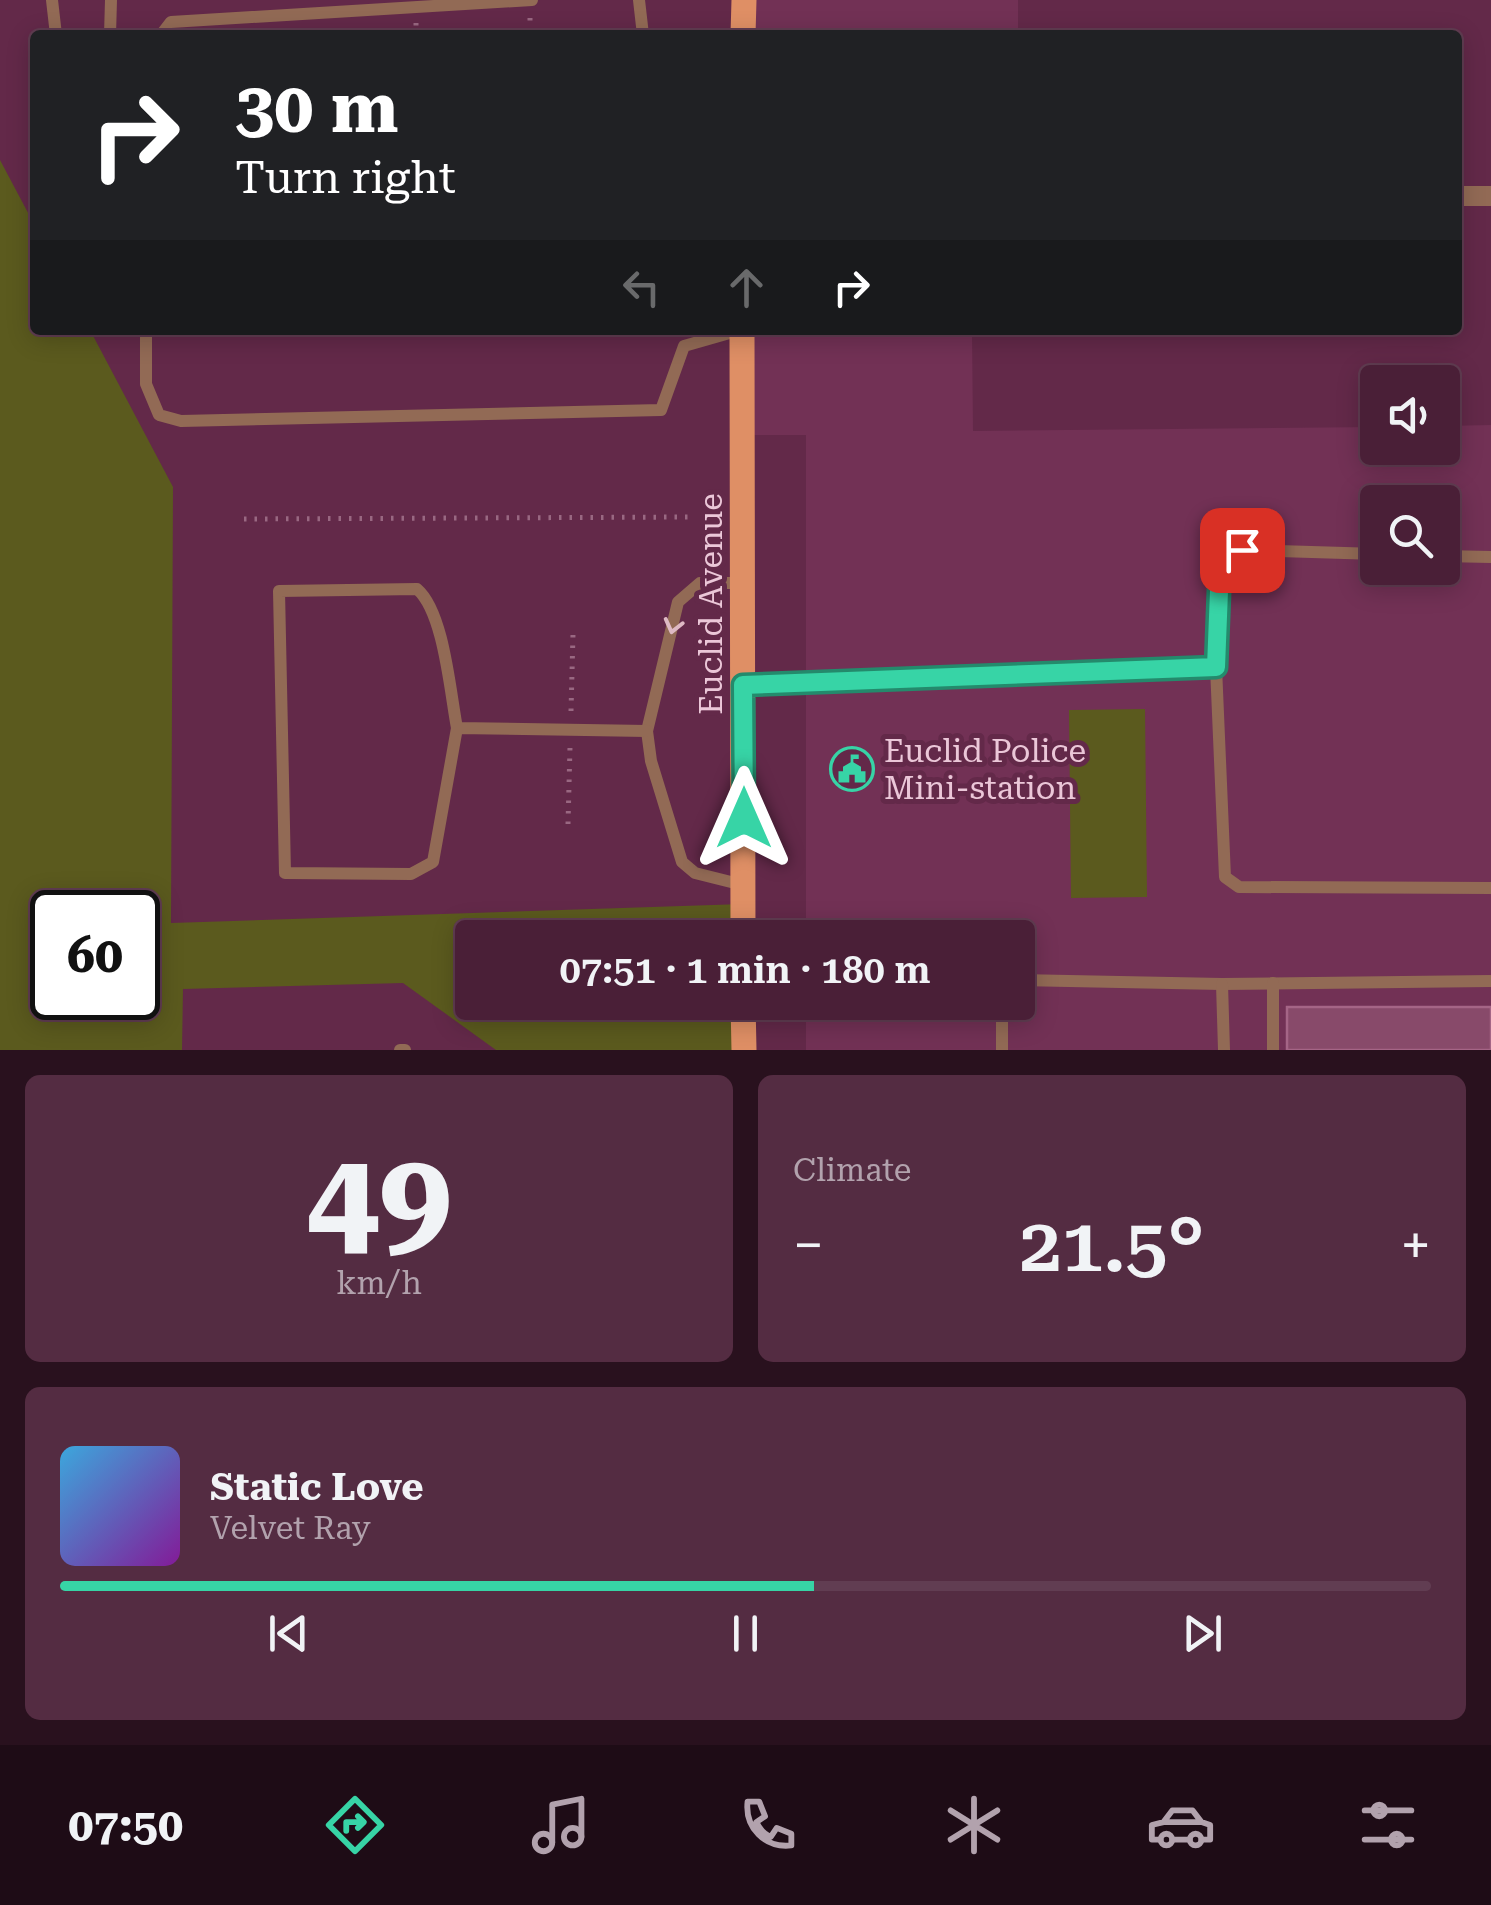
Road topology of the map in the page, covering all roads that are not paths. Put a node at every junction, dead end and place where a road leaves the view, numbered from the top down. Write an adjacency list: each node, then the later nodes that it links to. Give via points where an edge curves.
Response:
1 (52, 0): 6 (lane)
2 (111, 0): 7 (lane)
3 (532, 0): 8 (lane, via 171,22)
4 (639, 0): 9 (lane)
5 (744, 0): 10 (main road)
6 (55, 30)
7 (110, 30)
8 (165, 30)
9 (642, 30)
10 (743, 30)
11 (1462, 196): 12 (street)
12 (1491, 196)
13 (146, 335): 14 (lane, via 146,384 159,415 182,421 661,410 684,346)
14 (723, 335)
15 (741, 335): 19 (main road, Euclid Avenue)
16 (1360, 553): 20 (lane, via 1242,550 1220,566)
17 (1460, 556): 18 (lane)
18 (1491, 557)
19 (744, 584): 21 (main road, Euclid Avenue); 23 (lane, one-way to 23, via 700,583 678,602)
20 (1216, 667): 21 (lane); 25 (lane, via 1225,876 1240,888)
21 (743, 685): 24 (main road, Euclid Avenue)
22 (457, 728): 22 (lane, via 442,643 426,597 416,589 279,591 285,873 411,874 433,862); 23 (lane)
23 (647, 731): 24 (lane, via 650,762 682,862 695,873)
24 (744, 885): 26 (main road, Euclid Avenue)
25 (1491, 888)
26 (743, 920)
27 (1035, 980): 30 (lane)
28 (1491, 980): 29 (lane)
29 (1273, 983): 30 (lane); 36 (lane)
30 (1222, 984): 35 (lane)
31 (743, 1020): 33 (main road)
32 (1002, 1020): 34 (lane)
33 (744, 1050)
34 (1002, 1050)
35 (1224, 1050)
36 (1273, 1050)

